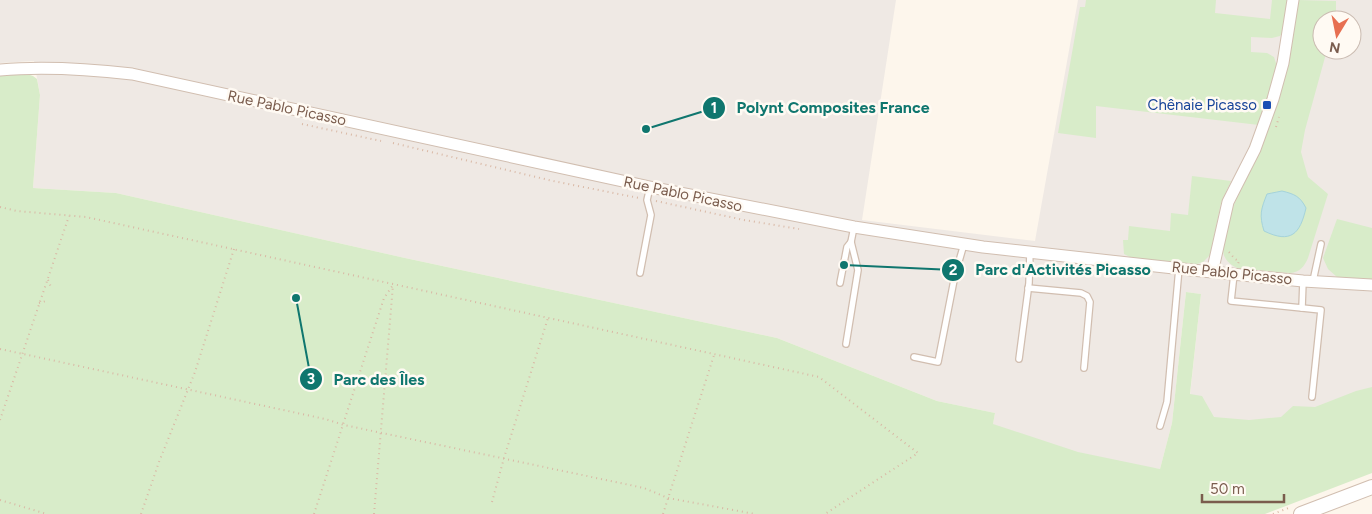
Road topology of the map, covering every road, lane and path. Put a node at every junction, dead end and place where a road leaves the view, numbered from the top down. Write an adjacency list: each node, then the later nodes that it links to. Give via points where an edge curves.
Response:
1 (1292, 0): 13 (street, via 1283,63 1273,99 1255,149 1228,202)
2 (0, 70): 3 (street, Rue Pablo Picasso, via 49,68 132,74)
3 (650, 187): 6 (street, Rue Pablo Picasso); 14 (lane, via 647,200 651,215)
4 (0, 207): 5 (path)
5 (69, 215): 10 (path); 16 (path)
6 (854, 227): 7 (lane); 8 (street, Rue Pablo Picasso)
7 (851, 242): 18 (lane); 27 (lane, via 858,270)
8 (964, 244): 11 (street, Rue Pablo Picasso); 31 (lane, via 938,362)
9 (1321, 244): 17 (lane)
10 (234, 249): 19 (path); 34 (path)
11 (1030, 252): 12 (street, Rue Pablo Picasso); 22 (lane)
12 (1178, 268): 13 (street, Rue Pablo Picasso); 38 (lane, via 1167,402)
13 (1214, 272): 15 (street, Rue Pablo Picasso)
14 (640, 273)
15 (1234, 274): 17 (street, Rue Pablo Picasso); 25 (lane, via 1231,301)
16 (48, 280): 21 (path); 24 (path)
17 (1308, 281): 20 (street, Rue Pablo Picasso); 25 (lane)
18 (840, 283)
19 (394, 284): 26 (path); 37 (path, via 384,298); 39 (path)
20 (1372, 285)
21 (51, 286)
22 (1028, 288): 32 (lane); 33 (lane, via 1087,296 1090,302)
23 (46, 300): 24 (path)
24 (38, 303): 29 (path)
25 (1302, 308): 35 (lane, via 1321,310)
26 (548, 318): 30 (path); 40 (path)
27 (846, 344)
28 (0, 349): 29 (path)
29 (22, 354): 34 (path); 36 (path)
30 (714, 355): 42 (path); 51 (path, via 819,377 918,453)
31 (914, 358)
32 (1019, 359)
33 (1084, 368)
34 (188, 391): 37 (path); 46 (path)
35 (1312, 397)
36 (0, 420)
37 (344, 425): 39 (path); 47 (path)
38 (1160, 426)
39 (382, 432): 40 (path); 48 (path)
40 (504, 458): 42 (path, via 644,488); 44 (path)
41 (1372, 487): 52 (street)
42 (668, 498): 49 (path); 50 (path)
43 (0, 500): 45 (path)
44 (492, 502)
45 (47, 514)
46 (141, 514)
47 (314, 514)
48 (374, 514)
49 (663, 514)
50 (756, 514)
51 (825, 514)
52 (1301, 514)

